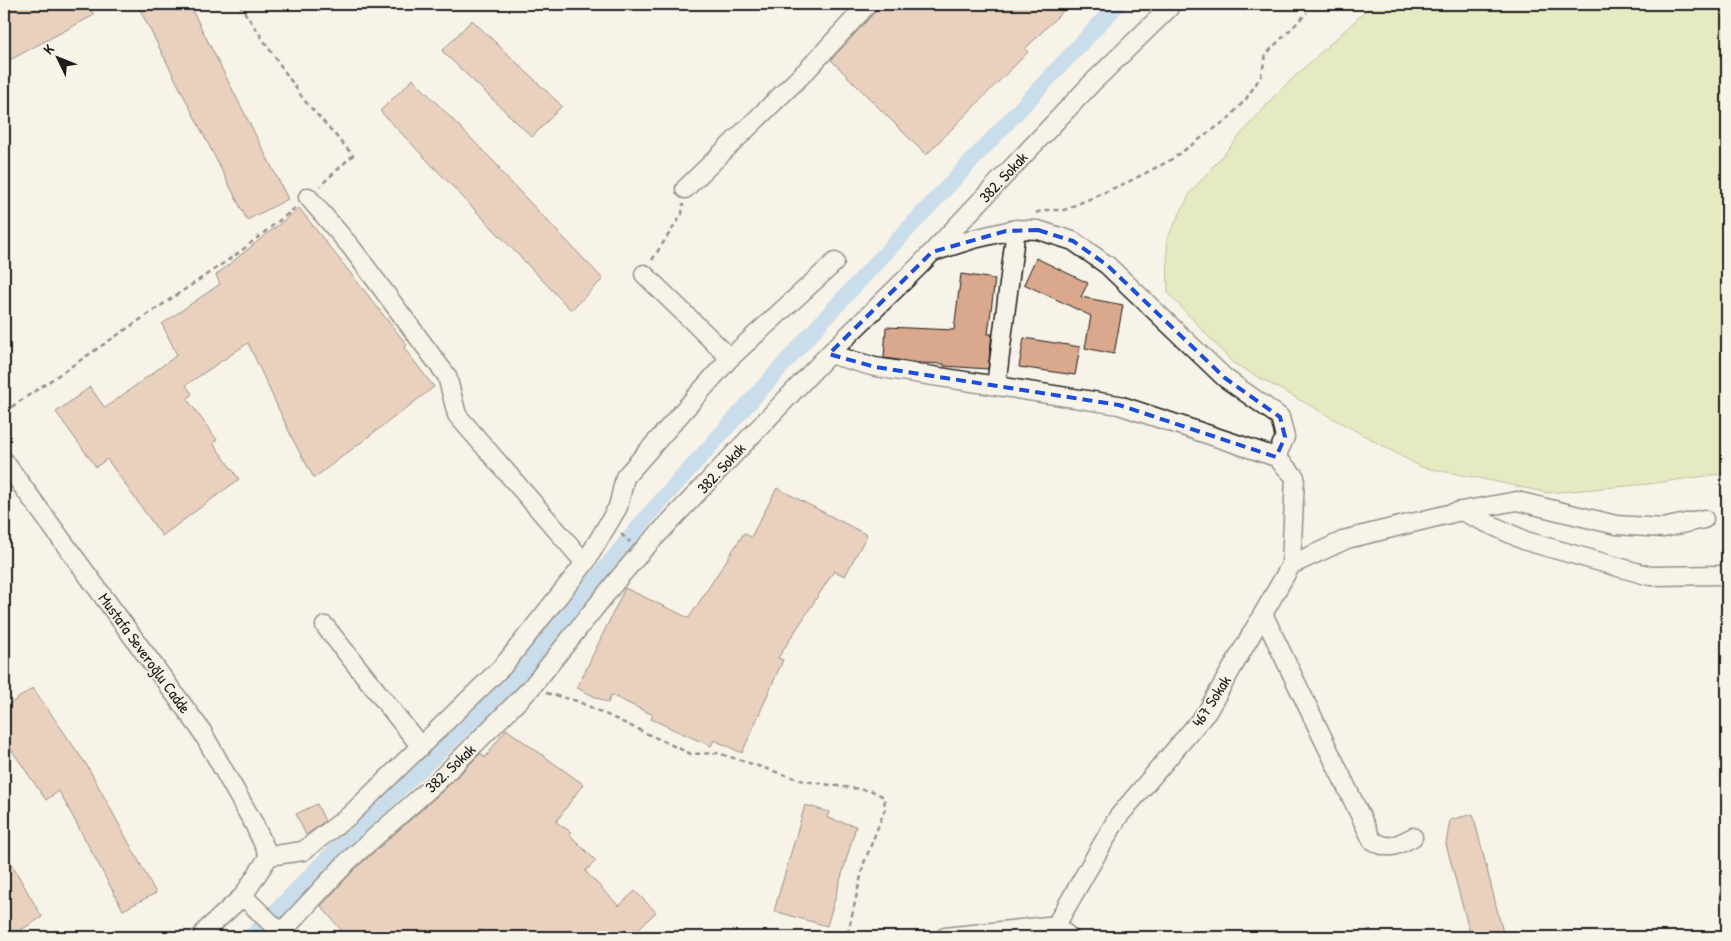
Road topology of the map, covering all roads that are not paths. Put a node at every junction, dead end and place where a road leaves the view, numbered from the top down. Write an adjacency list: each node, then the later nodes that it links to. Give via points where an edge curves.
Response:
1 (868, 4): 3 (street, via 808,69)
2 (1171, 4): 6 (street, 382. Sokak)
3 (685, 189)
4 (308, 197): 16 (street, via 351,247 447,376 457,415)
5 (1016, 229): 6 (street); 11 (street); 12 (street, via 1038,230 1072,242 1107,265 1225,378 1280,417 1285,437)
6 (932, 252): 9 (street, 382. Sokak)
7 (835, 262): 10 (street)
8 (644, 274): 10 (street)
9 (829, 354): 11 (street, via 875,366); 27 (street, 382. Sokak, via 636,558 530,689 438,781 348,861)
10 (730, 358): 16 (street, via 625,477 618,507)
11 (996, 386): 12 (street, via 1119,405)
12 (1276, 457): 17 (street, 467 Sokak, via 1295,478)
13 (4, 461): 23 (street, Mustafa Severoğlu Cadde, via 201,730)
14 (1461, 511): 15 (street, via 1516,501 1616,525 1663,528); 17 (street, via 1347,539); 18 (street, via 1526,541 1650,576)
15 (1704, 519)
16 (585, 563): 21 (street, via 503,666)
17 (1291, 565): 19 (street, 467 Sokak)
18 (1723, 575)
19 (1263, 614): 22 (street, via 1372,840 1382,846 1396,846); 25 (street, 467 Sokak, via 1207,712 1118,817)
20 (325, 626): 21 (street)
21 (421, 747): 23 (street, via 350,815 303,851)
22 (1413, 837)
23 (269, 856): 24 (street)
24 (243, 896): 26 (street); 27 (street)
25 (1056, 924): 28 (street); 29 (street)
26 (199, 935)
27 (281, 936)
28 (945, 937)
29 (1069, 937)

